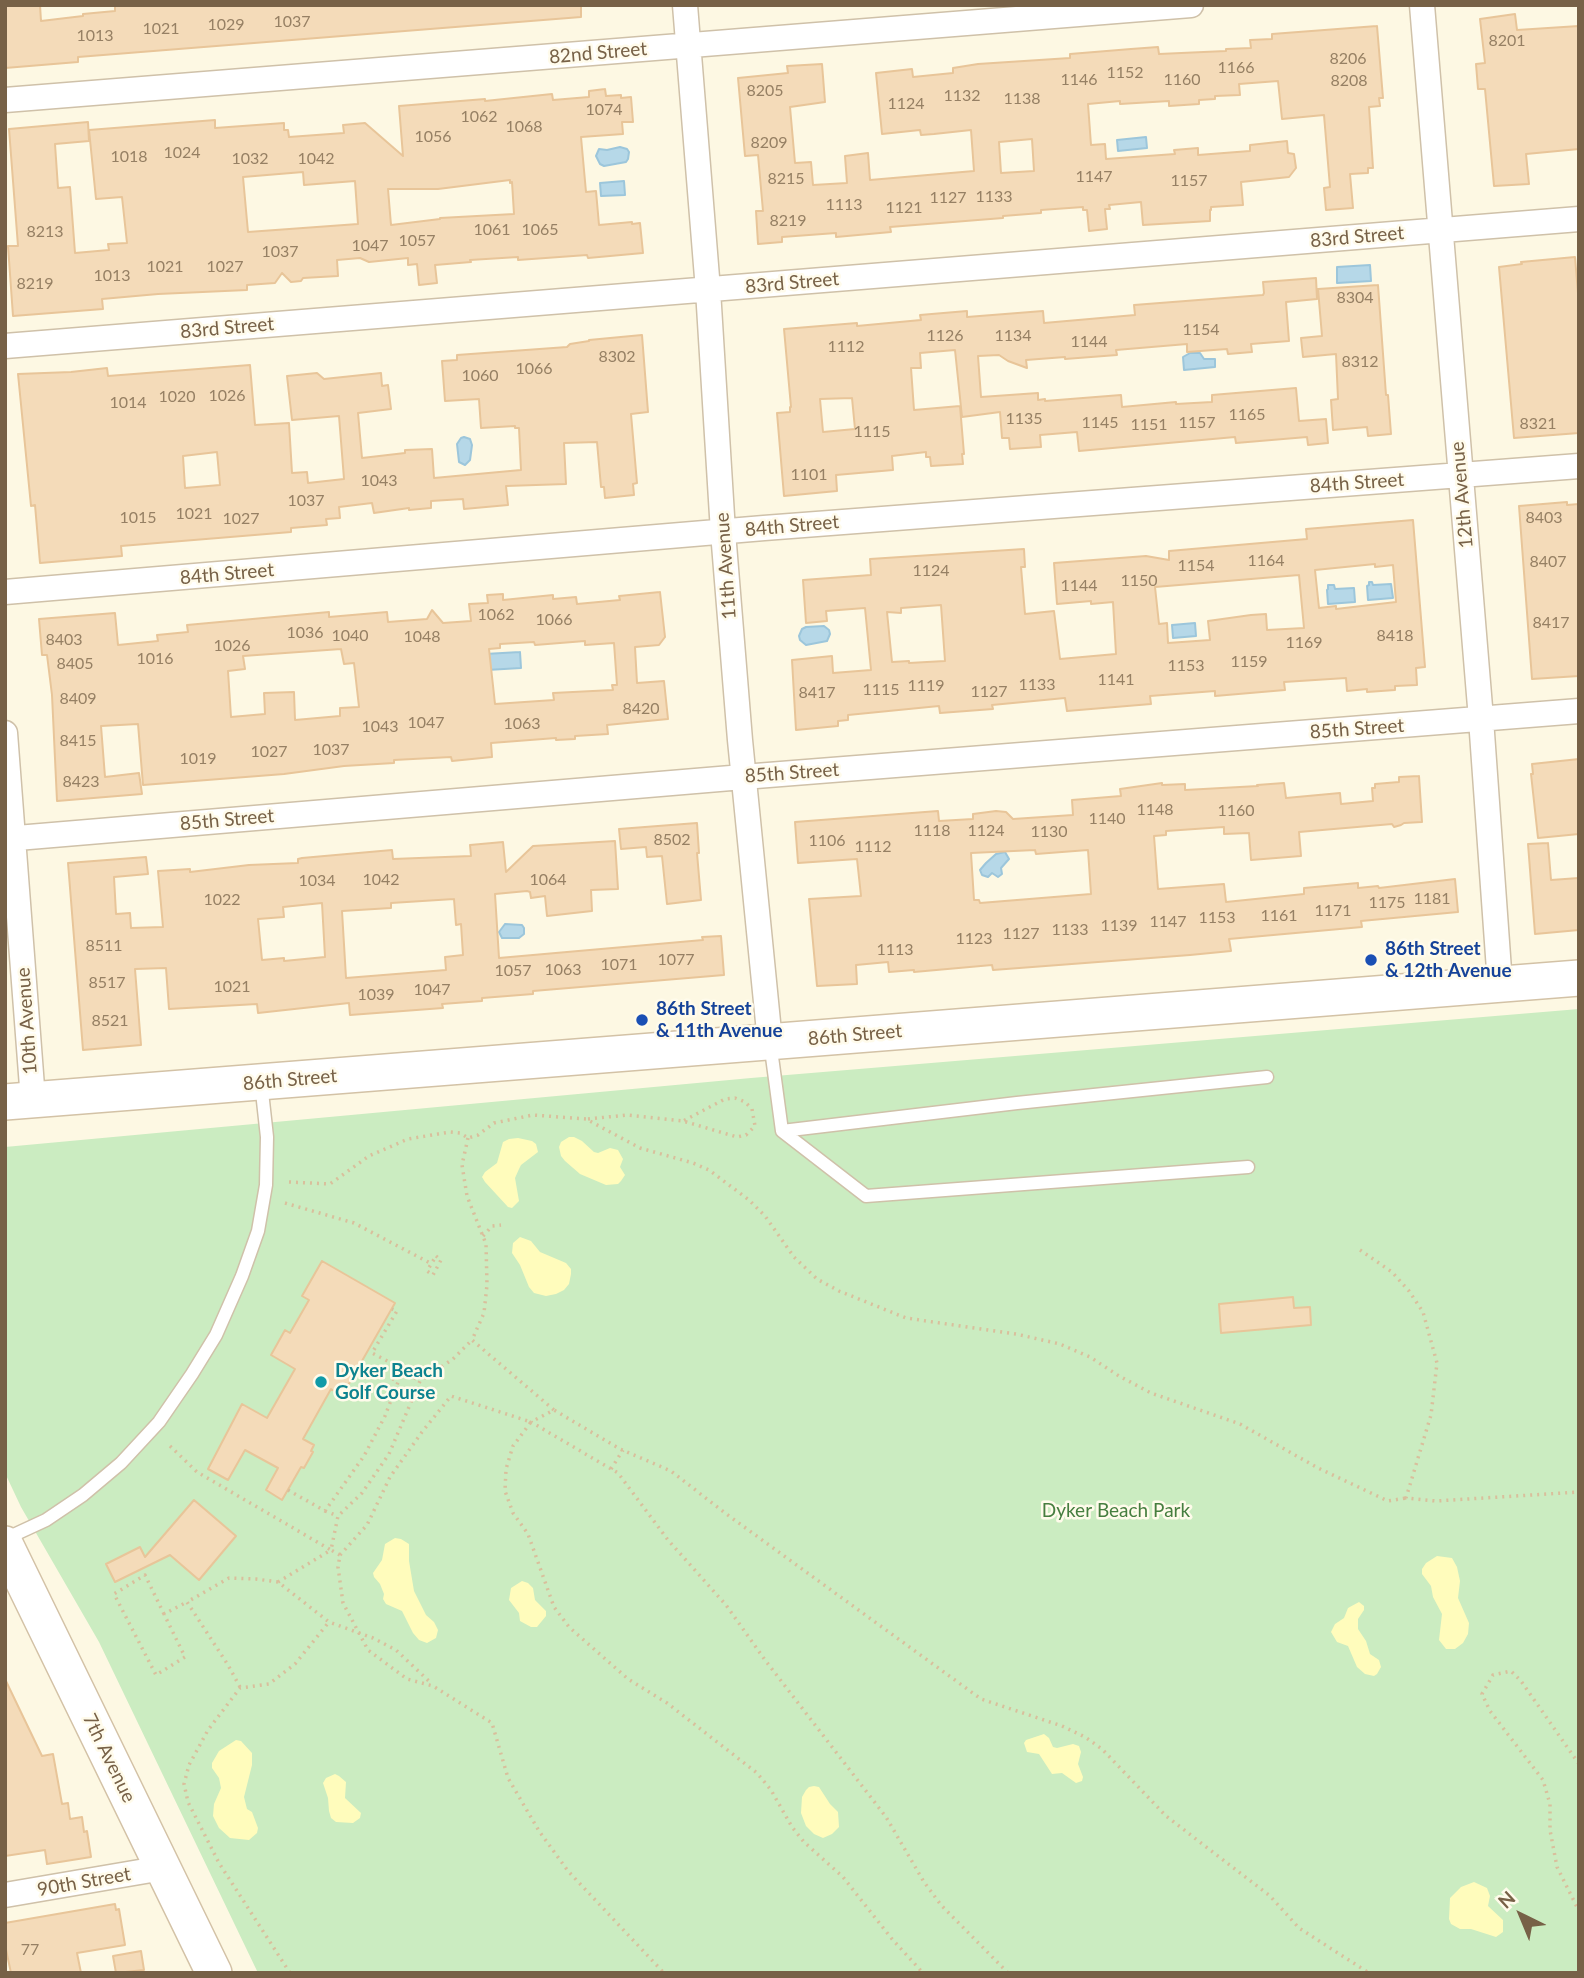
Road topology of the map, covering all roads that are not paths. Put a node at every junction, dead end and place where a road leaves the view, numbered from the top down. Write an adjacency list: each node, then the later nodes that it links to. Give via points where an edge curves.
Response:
1 (685, 5): 4 (street, 11th Avenue)
2 (1191, 5): 4 (street, 82nd Street)
3 (1422, 5): 7 (street, 12th Avenue)
4 (688, 46): 5 (street, 82nd Street); 8 (street, 11th Avenue)
5 (5, 100)
6 (1579, 219): 7 (street, 83rd Street)
7 (1441, 230): 8 (street, 83rd Street); 11 (street, 12th Avenue)
8 (708, 290): 9 (street, 83rd Street); 12 (street, 11th Avenue)
9 (5, 346)
10 (1579, 466): 11 (street, 84th Street)
11 (1461, 475): 12 (street, 84th Street); 15 (street, 12th Avenue)
12 (723, 532): 13 (street, 84th Street); 17 (street, 11th Avenue)
13 (5, 592)
14 (1579, 711): 15 (street, 85th Street)
15 (1481, 719): 17 (street, 85th Street); 20 (street, 12th Avenue)
16 (5, 733): 18 (street, 10th Avenue)
17 (743, 777): 18 (street, 85th Street); 21 (street, 11th Avenue)
18 (10, 838): 24 (street, 10th Avenue)
19 (1579, 978): 20 (main road, 86th Street)
20 (1500, 984): 21 (main road, 86th Street)
21 (770, 1042): 23 (main road, 86th Street); 25 (lane)
22 (1267, 1077): 25 (lane)
23 (261, 1082): 24 (main road, 86th Street); 27 (lane, via 267,1137 266,1185 258,1231 216,1335 159,1422 121,1463 46,1520)
24 (19, 1101)
25 (782, 1132): 26 (lane, via 866,1196)
26 (1248, 1167)
27 (5, 1541): 28 (main road, 7th Avenue)
28 (163, 1868): 29 (street, 90th Street); 30 (main road, 7th Avenue)
29 (5, 1895)
30 (214, 1973)

